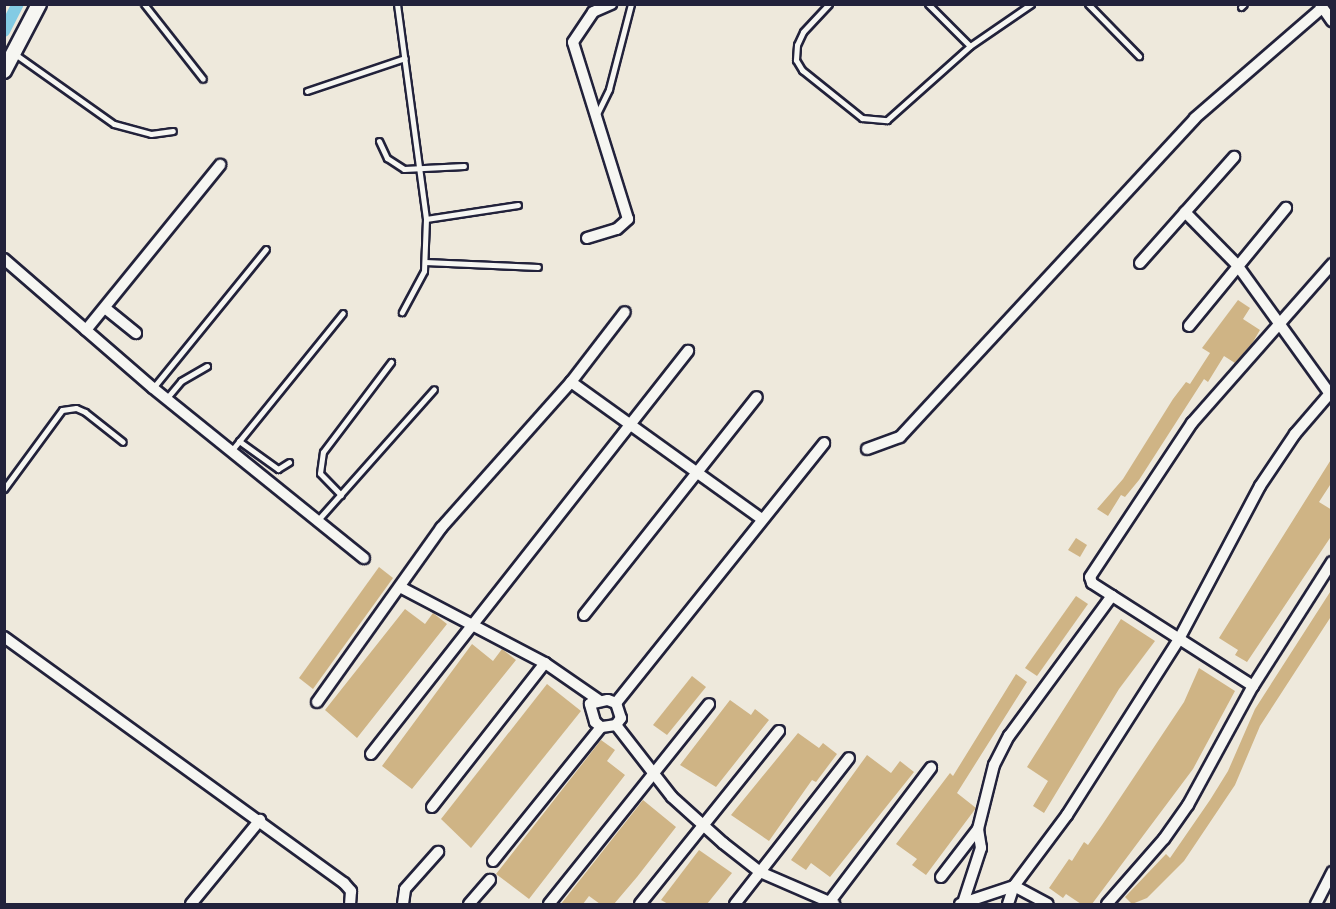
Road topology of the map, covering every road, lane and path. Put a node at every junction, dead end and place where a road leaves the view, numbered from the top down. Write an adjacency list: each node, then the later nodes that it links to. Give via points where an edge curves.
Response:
1 (39, 4): 13 (street)
2 (144, 4): 17 (lane)
3 (398, 4): 15 (lane)
4 (611, 4): 19 (street, via 593,12 573,42)
5 (632, 4): 19 (lane, via 609,88)
6 (829, 4): 12 (lane, via 803,32 796,45 796,60 802,70 862,118 887,120)
7 (928, 4): 12 (lane)
8 (1031, 4): 12 (lane)
9 (1088, 4): 14 (lane)
10 (1321, 6): 11 (street); 59 (street, via 1195,118 900,437)
11 (1332, 21)
12 (970, 46)
13 (13, 53): 16 (street); 20 (lane, via 92,112 120,127 151,134)
14 (1139, 56)
15 (405, 58): 18 (lane); 25 (lane)
16 (4, 71)
17 (203, 79)
18 (308, 91)
19 (596, 116): 30 (street, via 628,219 617,229)
20 (173, 131)
21 (379, 141): 25 (lane, via 395,166)
22 (1234, 156): 28 (street)
23 (220, 165): 38 (street)
24 (464, 166): 25 (lane)
25 (419, 170): 29 (lane)
26 (518, 205): 29 (lane)
27 (1286, 208): 36 (street)
28 (1185, 212): 34 (street); 36 (street)
29 (426, 219): 33 (lane)
30 (587, 238)
31 (266, 249): 50 (lane)
32 (4, 259): 44 (street)
33 (424, 262): 37 (lane); 39 (lane, via 417,288)
34 (1140, 263)
35 (1332, 264): 43 (street)
36 (1237, 265): 42 (street); 43 (street)
37 (538, 267)
38 (105, 308): 44 (street); 45 (street)
39 (402, 312)
40 (625, 312): 49 (street)
41 (343, 313): 58 (lane)
42 (1189, 326)
43 (1279, 328): 52 (street); 69 (street, via 1191,423 1092,570 1092,583)
44 (86, 330): 50 (street)
45 (136, 333)
46 (688, 351): 55 (street)
47 (391, 362): 63 (lane, via 323,452 320,473)
48 (207, 366): 54 (lane, via 181,381)
49 (571, 382): 55 (street); 68 (street, via 441,528)
50 (153, 388): 54 (street)
51 (434, 389): 63 (lane)
52 (1330, 392): 73 (street, via 1260,486)
53 (757, 397): 61 (street)
54 (166, 399): 58 (street)
55 (631, 426): 61 (street); 71 (street)
56 (123, 442): 62 (lane, via 85,412 76,408 62,410)
57 (824, 443): 64 (street)
58 (235, 445): 60 (lane, via 278,469); 65 (street)
59 (867, 449)
60 (289, 462)
61 (698, 473): 64 (street); 70 (street)
62 (4, 489)
63 (341, 495): 65 (lane)
64 (762, 519): 78 (street)
65 (317, 521): 66 (street)
66 (364, 558)
67 (1332, 562): 75 (street)
68 (400, 587): 71 (street); 77 (street)
69 (1112, 596): 73 (street); 90 (street, via 1009,736 994,765)
70 (584, 615)
71 (474, 624): 74 (street); 83 (street)
72 (4, 637): 88 (street)
73 (1179, 639): 75 (street); 97 (street, via 1094,778)
74 (545, 663): 76 (street); 87 (street)
75 (1253, 686): 109 (street, via 1188,805)
76 (600, 701): 78 (street); 81 (street, via 590,704 595,722)
77 (317, 702)
78 (616, 703): 80 (street, via 621,710)
79 (709, 704): 86 (street)
80 (616, 725): 81 (street); 86 (street)
81 (601, 727): 92 (street)
82 (779, 731): 89 (street)
83 (371, 754)
84 (849, 758): 93 (street)
85 (931, 768): 105 (street)
86 (654, 775): 89 (street); 102 (street)
87 (432, 807)
88 (260, 820): 98 (street); 99 (street, via 344,883 351,891)
89 (703, 826): 93 (street); 103 (street)
90 (978, 829): 95 (street); 106 (street, via 981,848)
91 (438, 852): 100 (street, via 405,889)
92 (493, 861)
93 (760, 872): 104 (street); 105 (street)
94 (1332, 873): 110 (street)
95 (941, 877)
96 (490, 880): 101 (street)
97 (1014, 886): 106 (street); 107 (street); 108 (street)
98 (190, 904)
99 (350, 904)
100 (403, 904)
101 (469, 904)
102 (549, 904)
103 (640, 904)
104 (735, 904)
105 (830, 904)
106 (961, 904)
107 (1008, 904)
108 (1048, 904)
109 (1107, 904)
110 (1316, 904)

